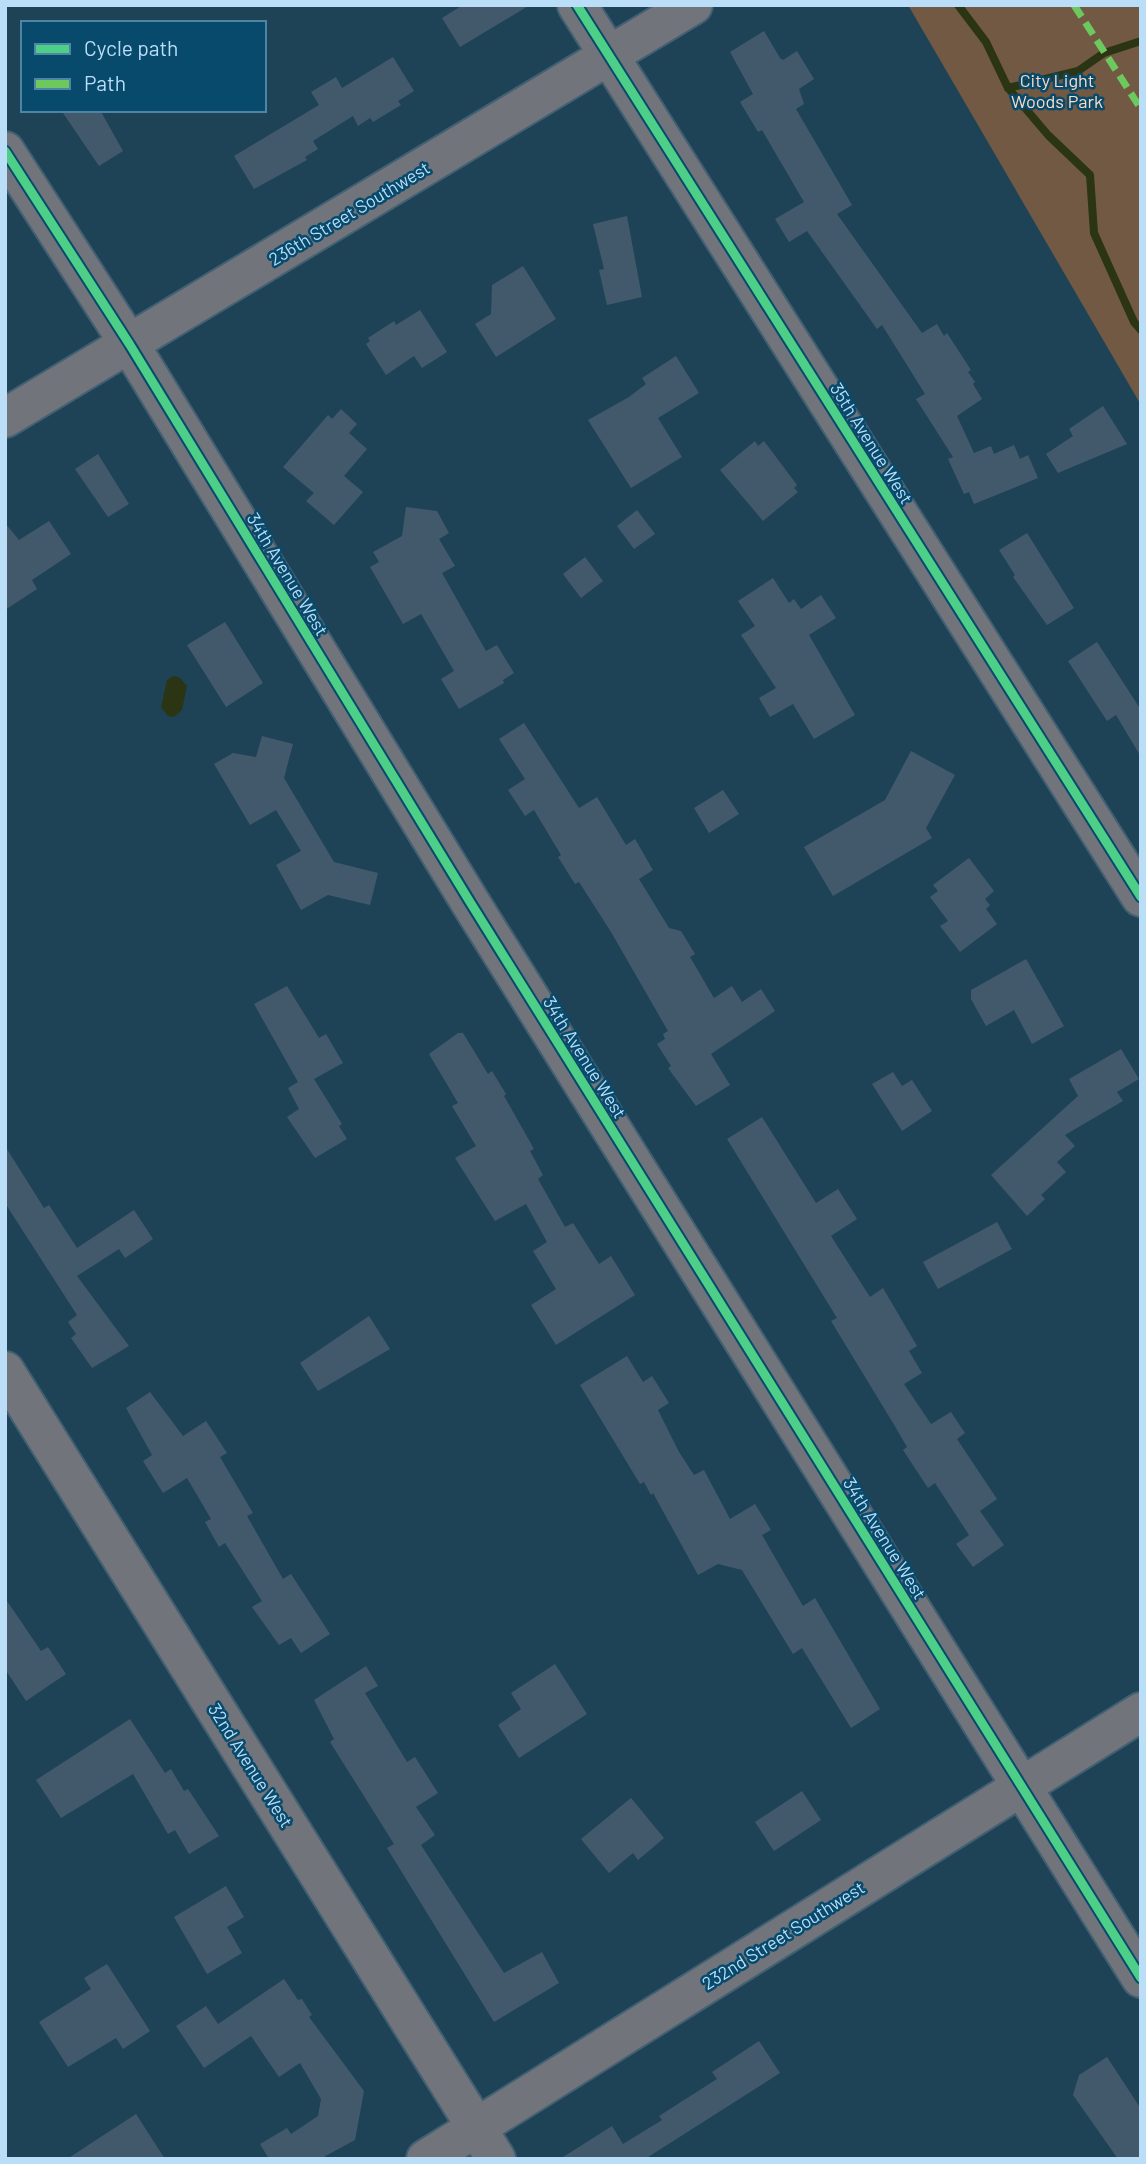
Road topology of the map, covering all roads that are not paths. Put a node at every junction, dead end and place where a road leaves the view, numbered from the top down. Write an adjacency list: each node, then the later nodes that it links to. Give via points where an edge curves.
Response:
1 (577, 5): 3 (street, 35th Avenue West)
2 (693, 5): 3 (street, 236th Street Southwest)
3 (609, 57): 5 (street, 236th Street Southwest); 7 (street, 35th Avenue West)
4 (5, 151): 5 (street, 34th Avenue West)
5 (130, 345): 6 (street, 236th Street Southwest); 10 (street, 34th Avenue West, via 470,902)
6 (5, 418)
7 (1141, 897)
8 (5, 1371): 12 (street, 32nd Avenue West)
9 (1141, 1712): 10 (street, 232nd Street Southwest)
10 (1021, 1786): 11 (street, 34th Avenue West); 12 (street, 232nd Street Southwest)
11 (1141, 1978)
12 (476, 2127): 13 (street, 232nd Street Southwest); 14 (street, 32nd Avenue West)
13 (426, 2159)
14 (496, 2159)

